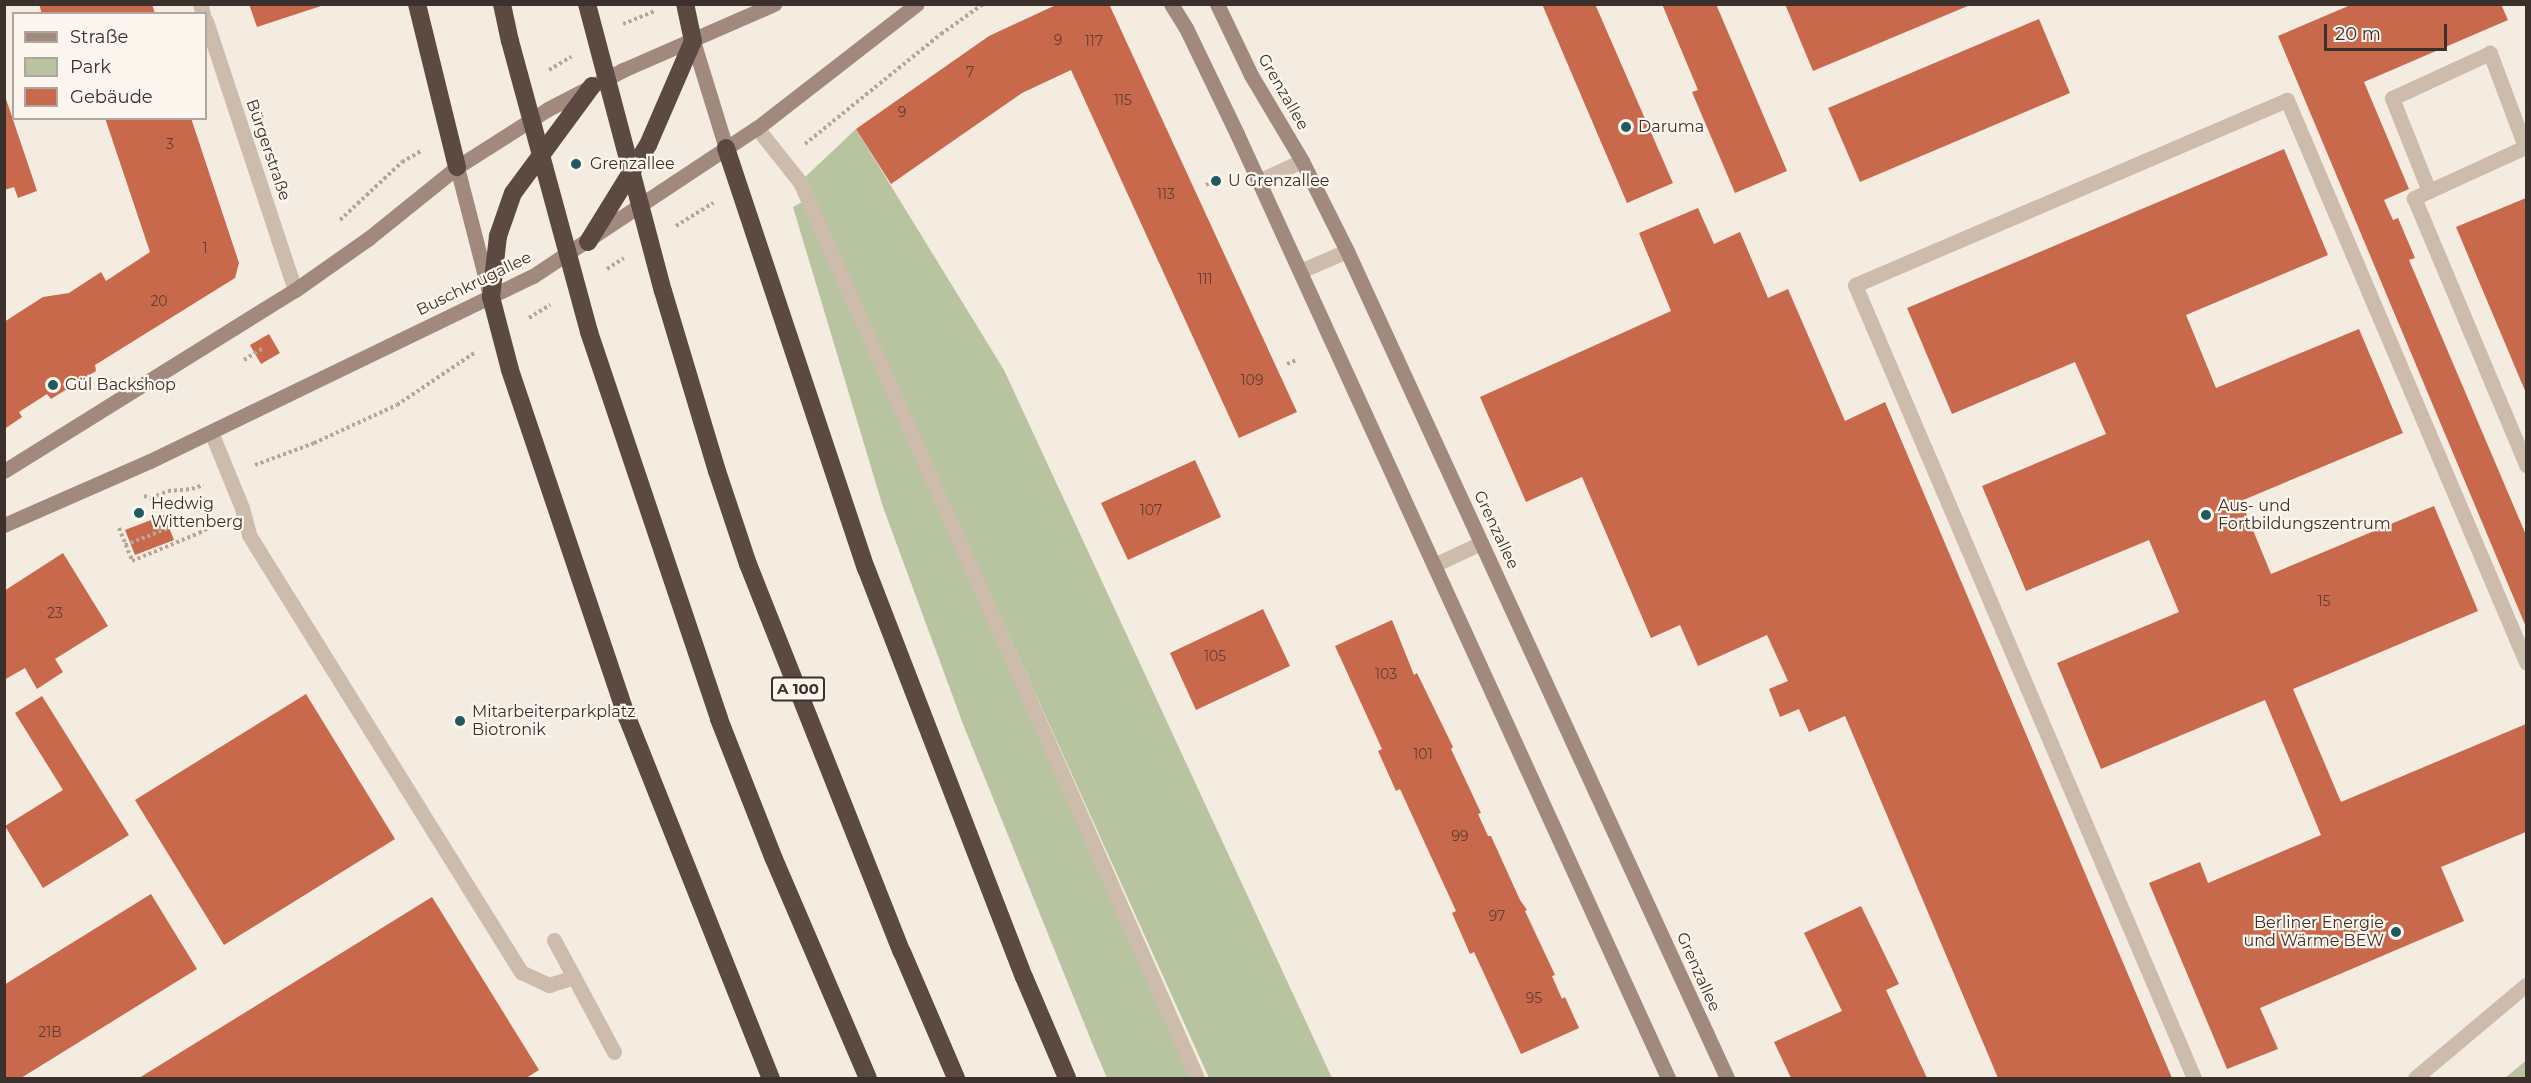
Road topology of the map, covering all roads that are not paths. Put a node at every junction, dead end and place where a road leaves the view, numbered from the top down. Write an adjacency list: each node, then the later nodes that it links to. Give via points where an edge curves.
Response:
1 (417, 4): 16 (highway)
2 (502, 4): 36 (highway, bridge, via 589,332 719,719)
3 (587, 4): 37 (highway, A 100, bridge, via 663,291 748,564)
4 (685, 4): 10 (highway)
5 (774, 4): 10 (main road)
6 (917, 4): 12 (main road, Buschkrugallee)
7 (1171, 4): 17 (main road, via 1205,66)
8 (1217, 4): 15 (main road, Grenzallee, via 1251,75)
9 (207, 24): 22 (street, Bürgerstraße)
10 (693, 41): 11 (main road); 13 (main road); 19 (highway, via 648,145)
11 (592, 86): 16 (main road); 23 (highway, via 513,193 498,236)
12 (757, 128): 13 (main road, Buschkrugallee); 39 (street, via 800,182)
13 (726, 148): 19 (main road, Buschkrugallee); 38 (highway, via 866,568 1019,966)
14 (2526, 148): 18 (street); 18 (street, via 2490,53 2392,98)
15 (1302, 160): 17 (street); 20 (main road, Grenzallee)
16 (457, 167): 22 (main road, via 369,238); 23 (main road)
17 (1258, 181): 21 (main road)
18 (2429, 191): 25 (street, via 2414,198)
19 (588, 242): 23 (main road, Buschkrugallee)
20 (1347, 251): 21 (street); 28 (main road, Grenzallee)
21 (1300, 271): 29 (main road)
22 (295, 290): 26 (main road)
23 (491, 297): 24 (main road, Buschkrugallee); 35 (highway, via 500,336 627,717)
24 (210, 432): 27 (main road, Buschkrugallee); 32 (street, via 242,508 249,536 521,972 549,985)
25 (2526, 465)
26 (4, 471)
27 (4, 525)
28 (1481, 543): 29 (street); 41 (main road, Grenzallee)
29 (1434, 565): 40 (main road)
30 (2526, 662): 42 (street, via 2287,100 1855,285)
31 (554, 940): 32 (street)
32 (573, 977): 34 (street)
33 (2526, 985): 43 (street)
34 (614, 1052)
35 (771, 1078)
36 (868, 1078)
37 (956, 1078)
38 (1067, 1078)
39 (1197, 1078)
40 (1668, 1078)
41 (1727, 1078)
42 (2194, 1078)
43 (2415, 1078)

